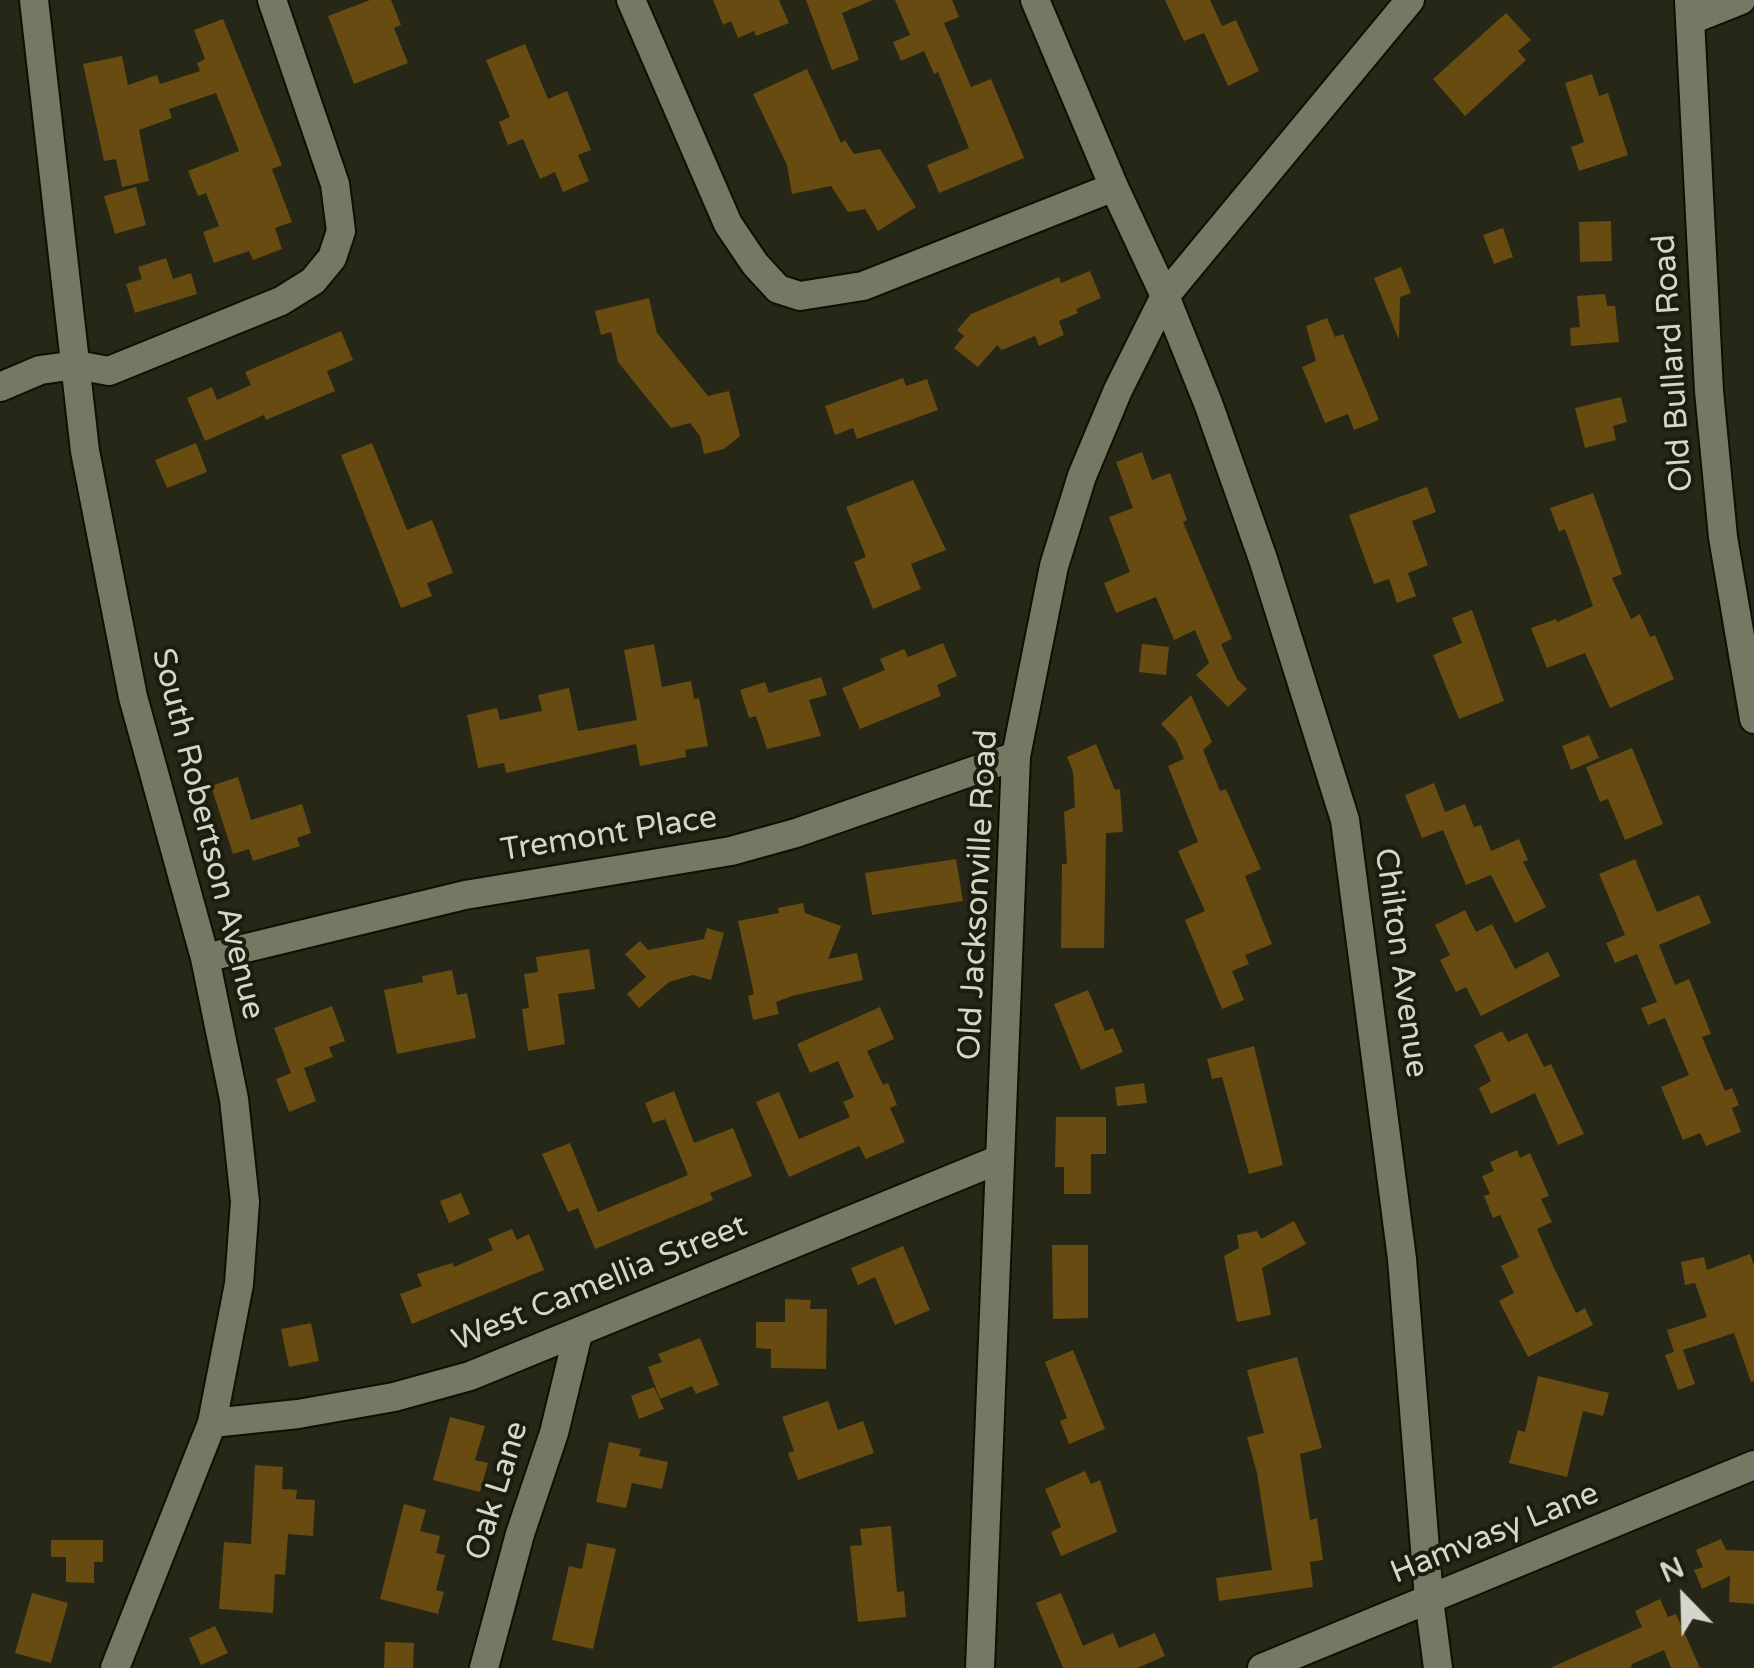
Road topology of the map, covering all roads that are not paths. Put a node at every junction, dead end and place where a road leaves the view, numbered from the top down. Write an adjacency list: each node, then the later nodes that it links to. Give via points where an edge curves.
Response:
1 (34, 0): 10 (street, South Robertson Avenue)
2 (272, 0): 10 (street, via 335,184 341,231 332,258 313,281 281,301 108,372)
3 (630, 0): 8 (street, via 728,224 778,290 800,296 862,286)
4 (1035, 0): 8 (street, Chilton Avenue)
5 (1410, 0): 9 (street, Old Jacksonville Road)
6 (1741, 0): 7 (street)
7 (1690, 10): 12 (street, Old Bullard Road, via 1709,391 1723,537)
8 (1114, 187): 9 (street, Chilton Avenue)
9 (1165, 296): 13 (street, Old Jacksonville Road, via 1076,494 1054,566); 19 (street, Chilton Avenue, via 1263,559 1345,820 1402,1259)
10 (76, 366): 11 (street, via 40,370); 14 (street, South Robertson Avenue, via 85,451 132,697)
11 (0, 387)
12 (1754, 719)
13 (1016, 756): 14 (street, Tremont Place, via 732,851 466,894); 15 (street, Old Jacksonville Road)
14 (205, 958): 17 (street, South Robertson Avenue, via 234,1099 245,1202 238,1284)
15 (1000, 1160): 16 (street, West Camellia Street); 22 (street, Old Jacksonville Road)
16 (578, 1334): 17 (street, West Camellia Street, via 394,1397); 21 (street, Oak Lane)
17 (212, 1422): 20 (street, South Robertson Avenue)
18 (1754, 1465): 19 (street, Hamvasy Lane)
19 (1428, 1599): 23 (street, Hamvasy Lane); 24 (street, Chilton Avenue)
20 (115, 1668)
21 (484, 1668)
22 (980, 1668)
23 (1262, 1668)
24 (1438, 1668)

